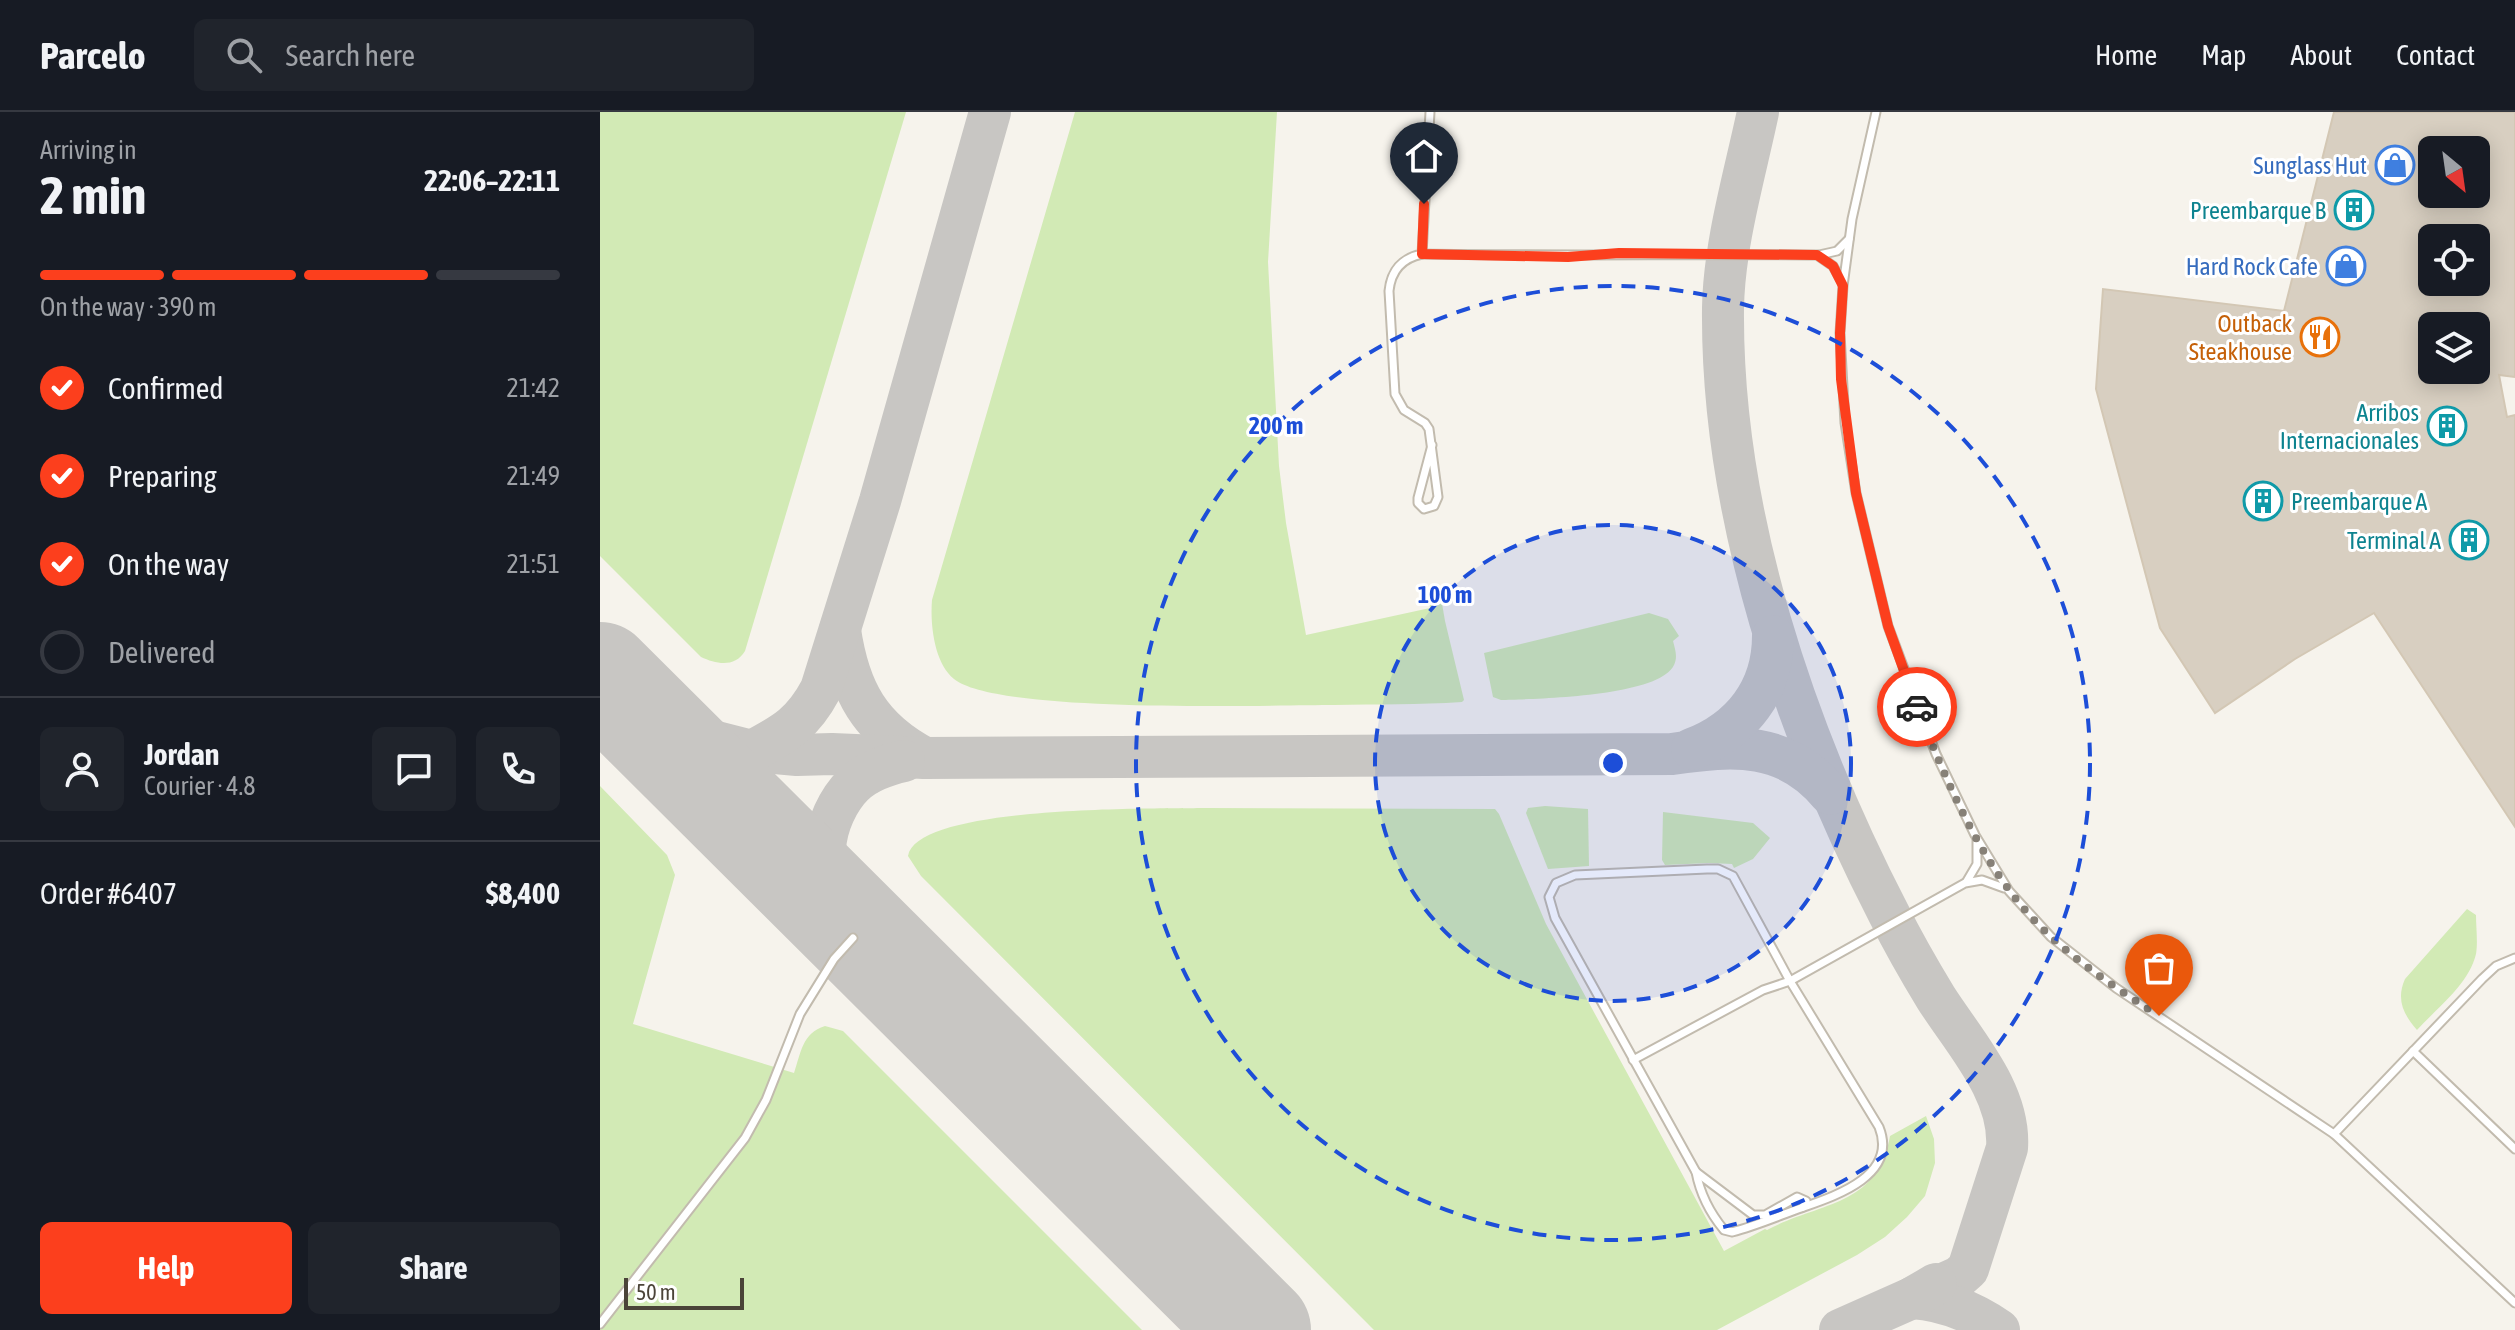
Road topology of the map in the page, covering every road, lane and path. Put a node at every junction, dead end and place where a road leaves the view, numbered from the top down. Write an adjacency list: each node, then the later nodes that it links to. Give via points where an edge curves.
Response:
1 (1430, 112): 4 (lane)
2 (1876, 112): 3 (lane)
3 (1849, 239): 5 (lane, via 1837,251); 6 (lane)
4 (1422, 254): 5 (lane); 7 (lane, via 1398,266 1390,282 1393,386 1404,410 1429,429)
5 (1817, 255): 6 (lane, via 1833,266)
6 (1843, 286): 8 (lane, via 1845,423 1873,570 1913,698)
7 (1432, 445): 7 (lane, via 1418,498 1424,509 1434,506 1438,497)
8 (1975, 835): 9 (lane, via 1977,864); 10 (lane)
9 (1965, 883): 10 (lane, via 1982,880); 13 (lane)
10 (2009, 891): 16 (lane, via 2080,961)
11 (853, 938): 21 (lane, via 800,1014 745,1138)
12 (2515, 958): 14 (lane, via 2496,966)
13 (1790, 981): 15 (lane, via 1763,990); 15 (lane, via 1733,876 1726,872 1575,875 1556,883 1550,906); 19 (lane, via 1882,1138 1879,1159 1868,1176)
14 (2413, 1051): 16 (lane); 17 (lane)
15 (1633, 1060): 18 (lane)
16 (2334, 1134): 20 (lane)
17 (2515, 1149)
18 (1696, 1172): 19 (lane, via 1753,1215 1765,1215 1797,1197 1806,1201); 19 (lane, via 1724,1230 1750,1227)
19 (1803, 1207)
20 (2515, 1303)
21 (600, 1324)

